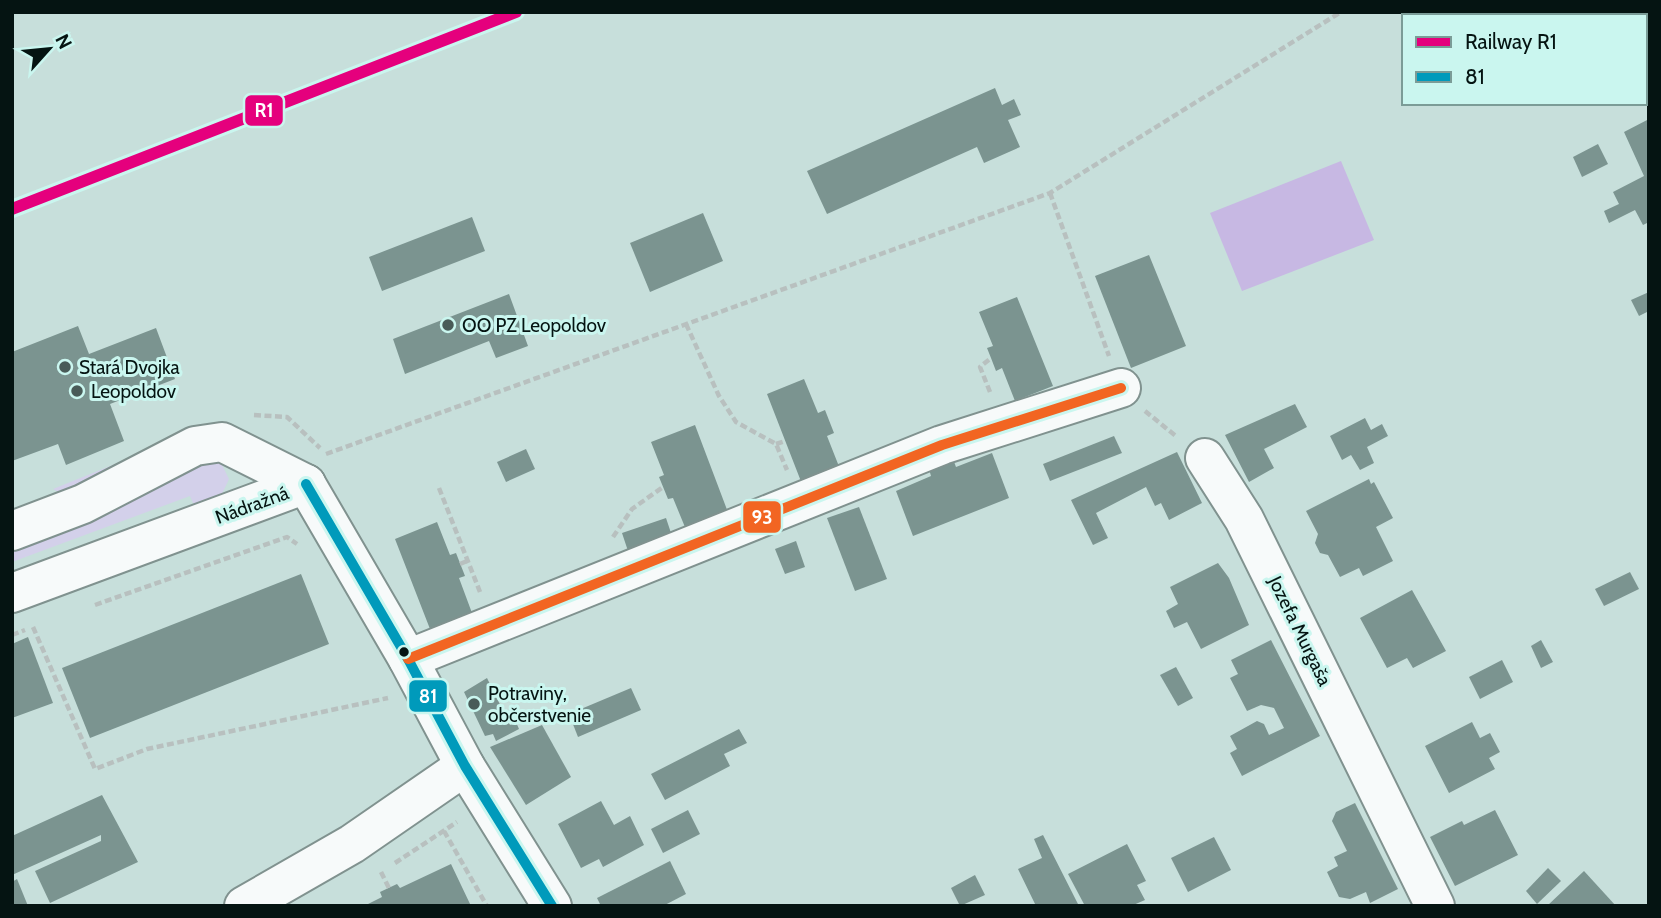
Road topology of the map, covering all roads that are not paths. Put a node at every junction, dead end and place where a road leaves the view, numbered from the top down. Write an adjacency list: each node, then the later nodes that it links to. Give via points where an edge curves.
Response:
1 (1121, 388): 6 (street, via 942,445)
2 (1205, 458): 10 (street, Jozefa Murgaša, via 1244,519)
3 (306, 484): 4 (street, Nádražná, via 222,442 195,446 83,504); 5 (street, Nádražná); 6 (street)
4 (12, 531)
5 (12, 593)
6 (408, 660): 7 (street)
7 (465, 766): 8 (street, via 352,844); 9 (street)
8 (244, 906)
9 (552, 906)
10 (1435, 906)

